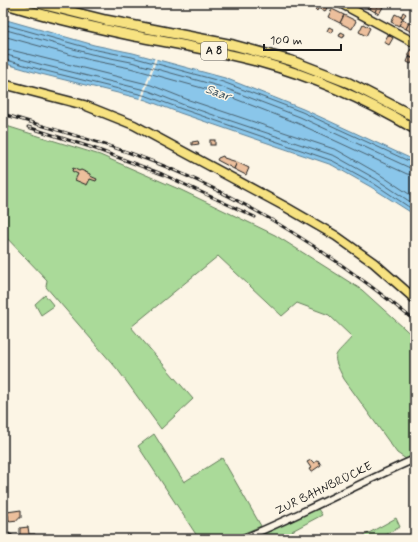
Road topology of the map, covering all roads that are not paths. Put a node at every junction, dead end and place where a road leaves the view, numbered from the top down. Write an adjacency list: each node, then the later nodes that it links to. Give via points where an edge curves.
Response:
1 (3, 3): 7 (highway, A 8, via 71,22 231,55 288,71 345,92)
2 (36, 3): 6 (highway, A 8, via 92,17 233,45 277,57 349,83)
3 (340, 3): 4 (main road)
4 (415, 43)
5 (3, 84): 8 (main road, via 84,104 134,125 336,236 374,263)
6 (415, 118)
7 (415, 129)
8 (415, 299)
9 (415, 459): 12 (street, ZUR BAHNBRÜCKE)
10 (3, 536): 11 (street)
11 (11, 539)
12 (242, 539)

